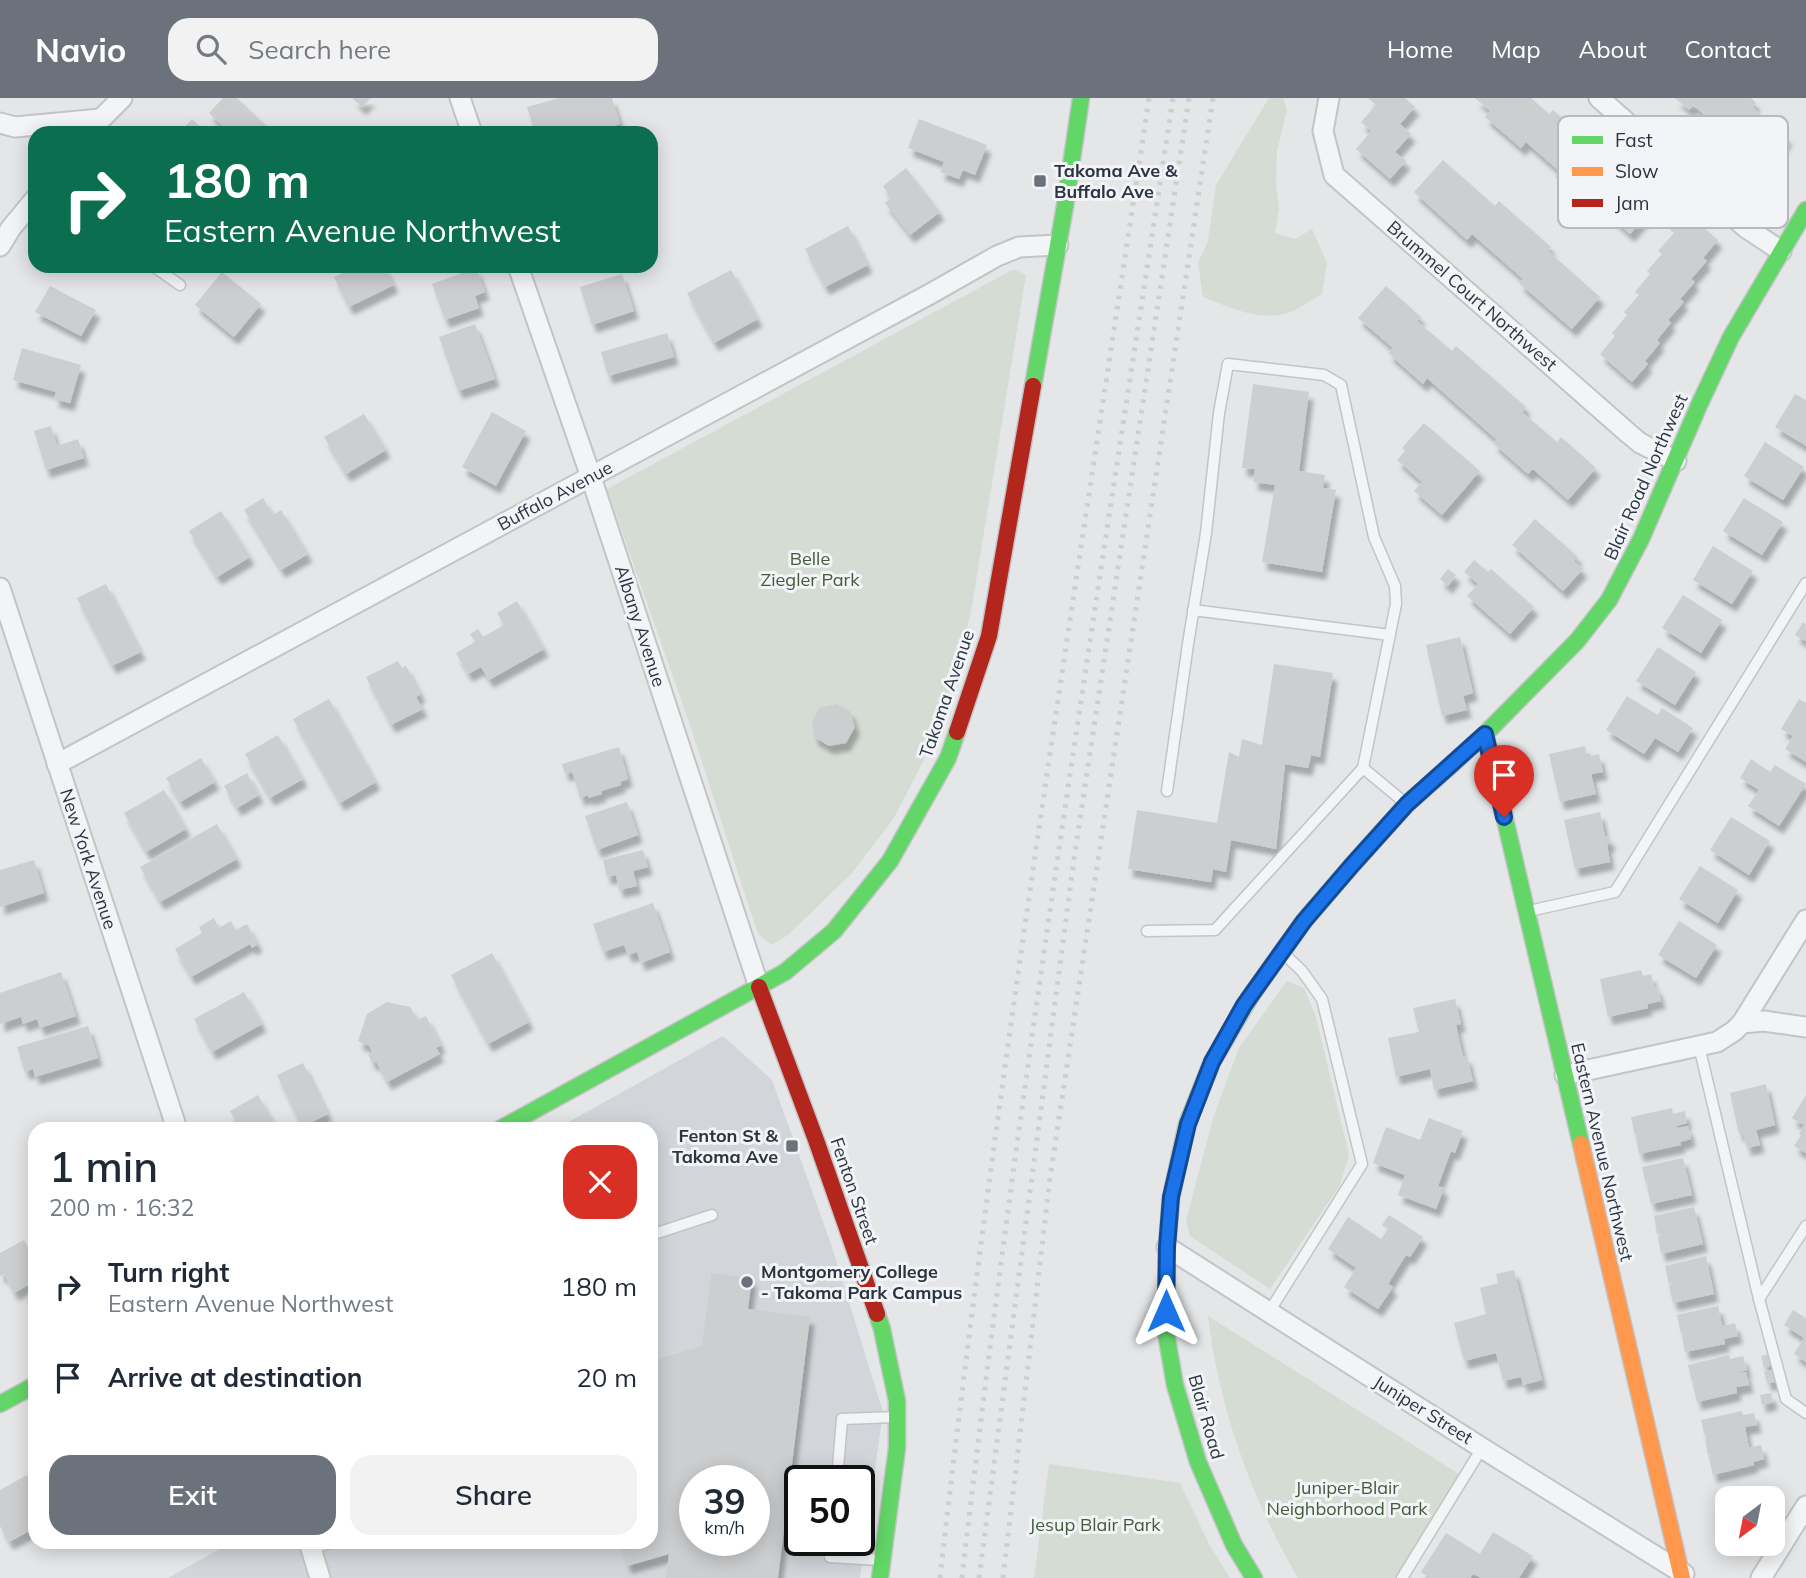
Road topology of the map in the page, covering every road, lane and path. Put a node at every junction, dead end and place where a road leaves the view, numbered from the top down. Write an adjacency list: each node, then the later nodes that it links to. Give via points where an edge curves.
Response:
1 (122, 98): 8 (street)
2 (460, 98): 9 (street)
3 (1081, 98): 14 (street, Takoma Avenue)
4 (1329, 98): 20 (street, Brummel Court Northwest, via 1323,131 1334,175 1628,433)
5 (1599, 98): 6 (street)
6 (1619, 116)
7 (0, 123): 10 (street)
8 (94, 126)
9 (470, 126)
10 (28, 127)
11 (28, 207): 15 (street)
12 (1806, 210): 16 (street, Blair Road Northwest)
13 (1746, 228): 16 (street)
14 (1058, 245): 21 (street, Buffalo Avenue, via 1019,247 998,256); 35 (street, Takoma Avenue, via 989,636 948,758 890,861 834,931)
15 (0, 246)
16 (1781, 251): 20 (street, Blair Road Northwest, via 1731,337)
17 (163, 273): 19 (lane)
18 (520, 273): 21 (street, Albany Avenue)
19 (180, 285)
20 (1676, 461): 26 (street, Blair Road Northwest, via 1609,600 1577,641)
21 (591, 477): 27 (street, Buffalo Avenue); 35 (street, Albany Avenue)
22 (1806, 583): 31 (lane, via 1615,892)
23 (0, 588): 27 (street, New York Avenue)
24 (1193, 610): 25 (lane); 25 (lane, via 1228,364 1324,375 1341,385 1374,537 1395,586); 29 (lane)
25 (1390, 635): 28 (lane)
26 (1485, 734): 30 (street, Blair Road); 31 (street, Eastern Avenue Northwest)
27 (57, 764): 40 (street, New York Avenue)
28 (1363, 768): 30 (lane); 33 (lane, via 1215,930)
29 (1167, 791)
30 (1407, 804): 34 (street, Blair Road)
31 (1527, 912): 39 (street, Eastern Avenue Northwest)
32 (1806, 920): 36 (street)
33 (1147, 931)
34 (1282, 952): 45 (street, Blair Road, via 1244,1005 1207,1074 1188,1124 1171,1197); 47 (lane, via 1322,999 1362,1164)
35 (759, 988): 41 (street, Takoma Avenue); 51 (street, Fenton Street, via 882,1329)
36 (1742, 1023): 37 (street); 38 (street, via 1717,1042)
37 (1806, 1027)
38 (1699, 1046): 39 (street); 46 (lane)
39 (1564, 1075): 58 (street, Eastern Avenue Northwest)
40 (175, 1122)
41 (517, 1122)
42 (712, 1215): 44 (lane)
43 (1806, 1226): 46 (lane)
44 (658, 1234)
45 (1167, 1247): 47 (street, Juniper Street); 61 (street, Blair Road, via 1166,1333 1175,1385 1198,1462 1234,1545)
46 (1759, 1299): 50 (lane, via 1786,1399)
47 (1269, 1312): 52 (street, Juniper Street)
48 (28, 1389): 49 (street)
49 (0, 1404)
50 (1806, 1413)
51 (897, 1417): 53 (lane, via 842,1419); 57 (street, Fenton Street)
52 (1482, 1448): 58 (street, Juniper Street); 62 (lane)
53 (838, 1465)
54 (1806, 1506): 63 (street)
55 (311, 1549): 59 (street)
56 (831, 1556): 57 (lane)
57 (883, 1560): 60 (street, Fenton Street)
58 (1684, 1576)
59 (320, 1578)
60 (880, 1578)
61 (1254, 1578)
62 (1402, 1578)
63 (1760, 1578)

